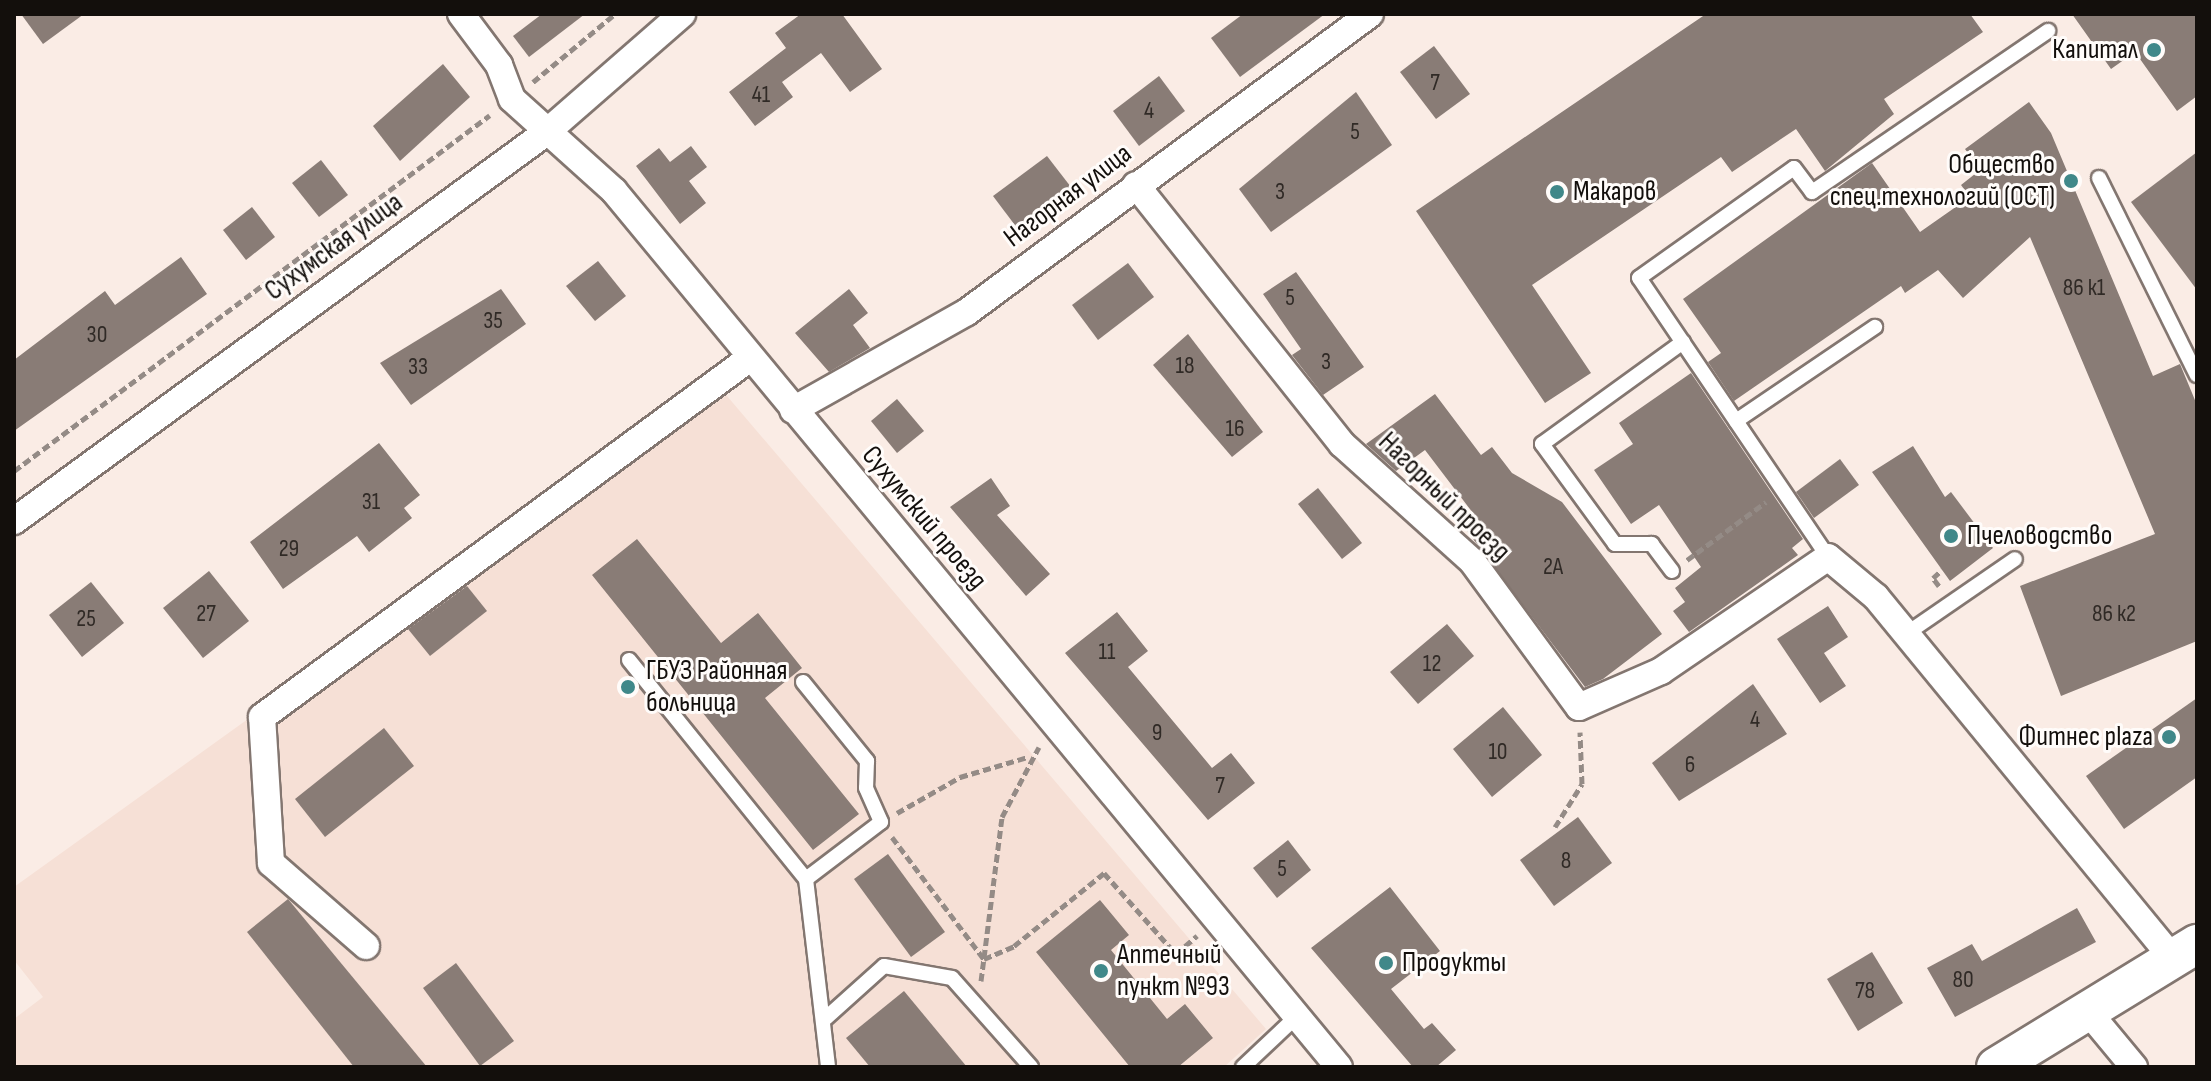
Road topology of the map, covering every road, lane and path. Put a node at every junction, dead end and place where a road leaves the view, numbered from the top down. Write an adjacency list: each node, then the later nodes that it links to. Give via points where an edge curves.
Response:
1 (461, 14): 6 (street, Сухумский проезд, via 499,65)
2 (615, 14): 6 (path)
3 (682, 14): 7 (street, Сухумская улица)
4 (1370, 14): 9 (street, Нагорная улица)
5 (2048, 31): 11 (lane, via 1812,192 1794,168 1639,278)
6 (512, 99): 7 (street, Сухумский проезд); 16 (path)
7 (548, 131): 12 (street, Сухумский проезд, via 614,191); 18 (street, Сухумская улица)
8 (2099, 178): 13 (lane)
9 (1136, 185): 14 (street, Нагорная улица, via 967,312); 25 (street, Нагорный проезд, via 1342,444 1472,561)
10 (1875, 327): 15 (lane)
11 (1683, 342): 15 (lane); 21 (lane, via 1542,444 1615,544 1652,544)
12 (750, 358): 14 (street, Сухумский проезд); 32 (street, via 262,717 271,863)
13 (2197, 375)
14 (793, 410): 26 (street, Сухумский проезд)
15 (1736, 421): 17 (lane)
16 (14, 471)
17 (1783, 490): 19 (lane); 21 (path)
18 (14, 521)
19 (1828, 557): 22 (street); 25 (street, via 1661,671)
20 (2015, 559): 22 (lane)
21 (1672, 571)
22 (1906, 634): 33 (street)
23 (629, 660): 30 (lane)
24 (803, 682): 28 (lane, via 867,761 866,788)
25 (1579, 707): 29 (path, via 1582,784)
26 (1058, 730): 27 (path); 31 (street, Сухумский проезд)
27 (1028, 757): 28 (path, via 960,777); 34 (path, via 1002,817)
28 (881, 822): 30 (lane); 34 (path)
29 (1555, 827)
30 (806, 879): 38 (lane)
31 (1215, 920): 34 (path, via 1176,954 1104,873 1014,946); 37 (street, Сухумский проезд)
32 (366, 946)
33 (2185, 951): 36 (street)
34 (984, 959): 35 (path)
35 (979, 1002): 38 (lane, via 952,978 884,966); 40 (lane)
36 (2085, 1008): 43 (street); 44 (street)
37 (1296, 1017): 41 (lane); 42 (street, Сухумский проезд)
38 (826, 1018): 39 (lane)
39 (828, 1067)
40 (1031, 1067)
41 (1243, 1067)
42 (1339, 1067)
43 (1996, 1067)
44 (2134, 1067)

